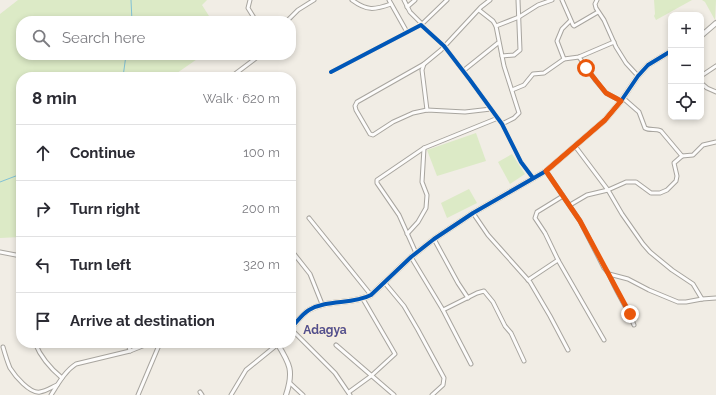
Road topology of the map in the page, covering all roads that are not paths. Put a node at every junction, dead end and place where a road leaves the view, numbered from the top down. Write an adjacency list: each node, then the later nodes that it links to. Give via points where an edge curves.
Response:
1 (250, 0): 17 (street, via 248,8)
2 (314, 0): 18 (street)
3 (352, 0): 13 (street, via 370,9)
4 (389, 0): 13 (street)
5 (404, 0): 14 (street)
6 (415, 0): 14 (street)
7 (447, 0): 22 (street)
8 (490, 0): 15 (street)
9 (518, 0): 19 (street)
10 (552, 0): 19 (street)
11 (562, 0): 20 (street)
12 (596, 0): 16 (street)
13 (391, 4): 24 (street)
14 (407, 7): 22 (street)
15 (479, 10): 23 (street); 28 (street)
16 (598, 12): 20 (street, via 574,26); 26 (street)
17 (253, 16)
18 (292, 16)
19 (519, 17): 23 (street); 30 (street, via 520,50 514,55)
20 (570, 21): 32 (street, via 562,29 557,41)
21 (716, 23): 25 (street)
22 (421, 24): 24 (street); 28 (street)
23 (496, 26): 27 (street)
24 (407, 32): 38 (street)
25 (704, 33)
26 (614, 42): 31 (street); 40 (street)
27 (498, 43): 30 (street); 36 (street)
28 (444, 46): 34 (street); 36 (street)
29 (668, 53): 40 (street, via 648,65)
30 (502, 56): 42 (street)
31 (579, 57): 32 (street); 44 (street, via 606,93)
32 (564, 59): 42 (street, via 544,72 533,74 524,85)
33 (254, 60): 37 (street)
34 (424, 64): 46 (street, via 422,70); 46 (street, via 357,102 355,106 367,130 373,135 393,122)
35 (716, 66): 39 (street)
36 (463, 71): 45 (street)
37 (238, 72)
38 (332, 72)
39 (704, 74)
40 (638, 76): 44 (street)
41 (702, 84): 43 (street)
42 (512, 90): 48 (street, via 519,113)
43 (716, 92)
44 (622, 99): 50 (street, via 605,120); 52 (street, via 639,112 645,128 661,130)
45 (491, 109): 46 (street, via 466,112); 47 (street)
46 (427, 110)
47 (498, 118): 48 (street); 51 (street)
48 (502, 124): 54 (street, via 521,162)
49 (716, 142): 52 (street, via 703,145 693,155)
50 (575, 146): 53 (street); 55 (street)
51 (424, 148): 60 (street, via 422,182 427,195 426,208); 60 (street, via 377,180 399,215)
52 (682, 156): 55 (street, via 674,163 677,176 667,190 654,194 636,182 622,183)
53 (546, 171): 54 (street); 56 (street)
54 (533, 178): 58 (street)
55 (608, 190): 57 (street, via 587,194); 73 (street, via 643,244 672,270 693,284)
56 (563, 196): 57 (street); 67 (street, via 535,215)
57 (570, 204): 68 (street)
58 (473, 213): 61 (street); 69 (street, via 488,235)
59 (309, 218): 71 (street)
60 (407, 234): 63 (street)
61 (434, 239): 63 (street); 72 (street)
62 (0, 252): 64 (street)
63 (416, 253): 66 (street)
64 (16, 255)
65 (296, 256): 76 (street, via 310,274)
66 (411, 257): 70 (street); 77 (street)
67 (558, 260): 69 (street); 81 (street)
68 (609, 274): 73 (street, via 628,279 678,302); 79 (street)
69 (528, 280): 90 (street)
70 (384, 282): 71 (street); 105 (street, via 404,306 444,378 443,385)
71 (371, 295): 75 (street)
72 (468, 298): 77 (street); 92 (street, via 481,291 487,294 516,341)
73 (702, 298): 74 (street)
74 (716, 298)
75 (363, 299): 76 (street); 94 (street, via 395,354)
76 (322, 304): 78 (street, via 308,311)
77 (443, 310): 93 (street)
78 (296, 323)
79 (634, 325)
80 (296, 333): 98 (street, via 336,373)
81 (604, 340)
82 (336, 345): 94 (street)
83 (3, 347): 97 (street, via 11,368 23,384 34,392)
84 (38, 348): 95 (street, via 48,366)
85 (129, 348): 91 (street)
86 (138, 348): 91 (street)
87 (158, 348): 100 (street)
88 (273, 348): 101 (street, via 246,370)
89 (280, 348): 96 (street, via 291,367)
90 (568, 350)
91 (130, 351): 95 (street, via 76,364)
92 (524, 361)
93 (471, 364)
94 (371, 376): 98 (street); 104 (street)
95 (62, 378): 97 (street)
96 (290, 382): 102 (street); 103 (street)
97 (58, 385): 99 (street)
98 (349, 394)
99 (51, 395)
100 (138, 395)
101 (231, 395)
102 (286, 395)
103 (303, 395)
104 (394, 395)
105 (432, 395)

